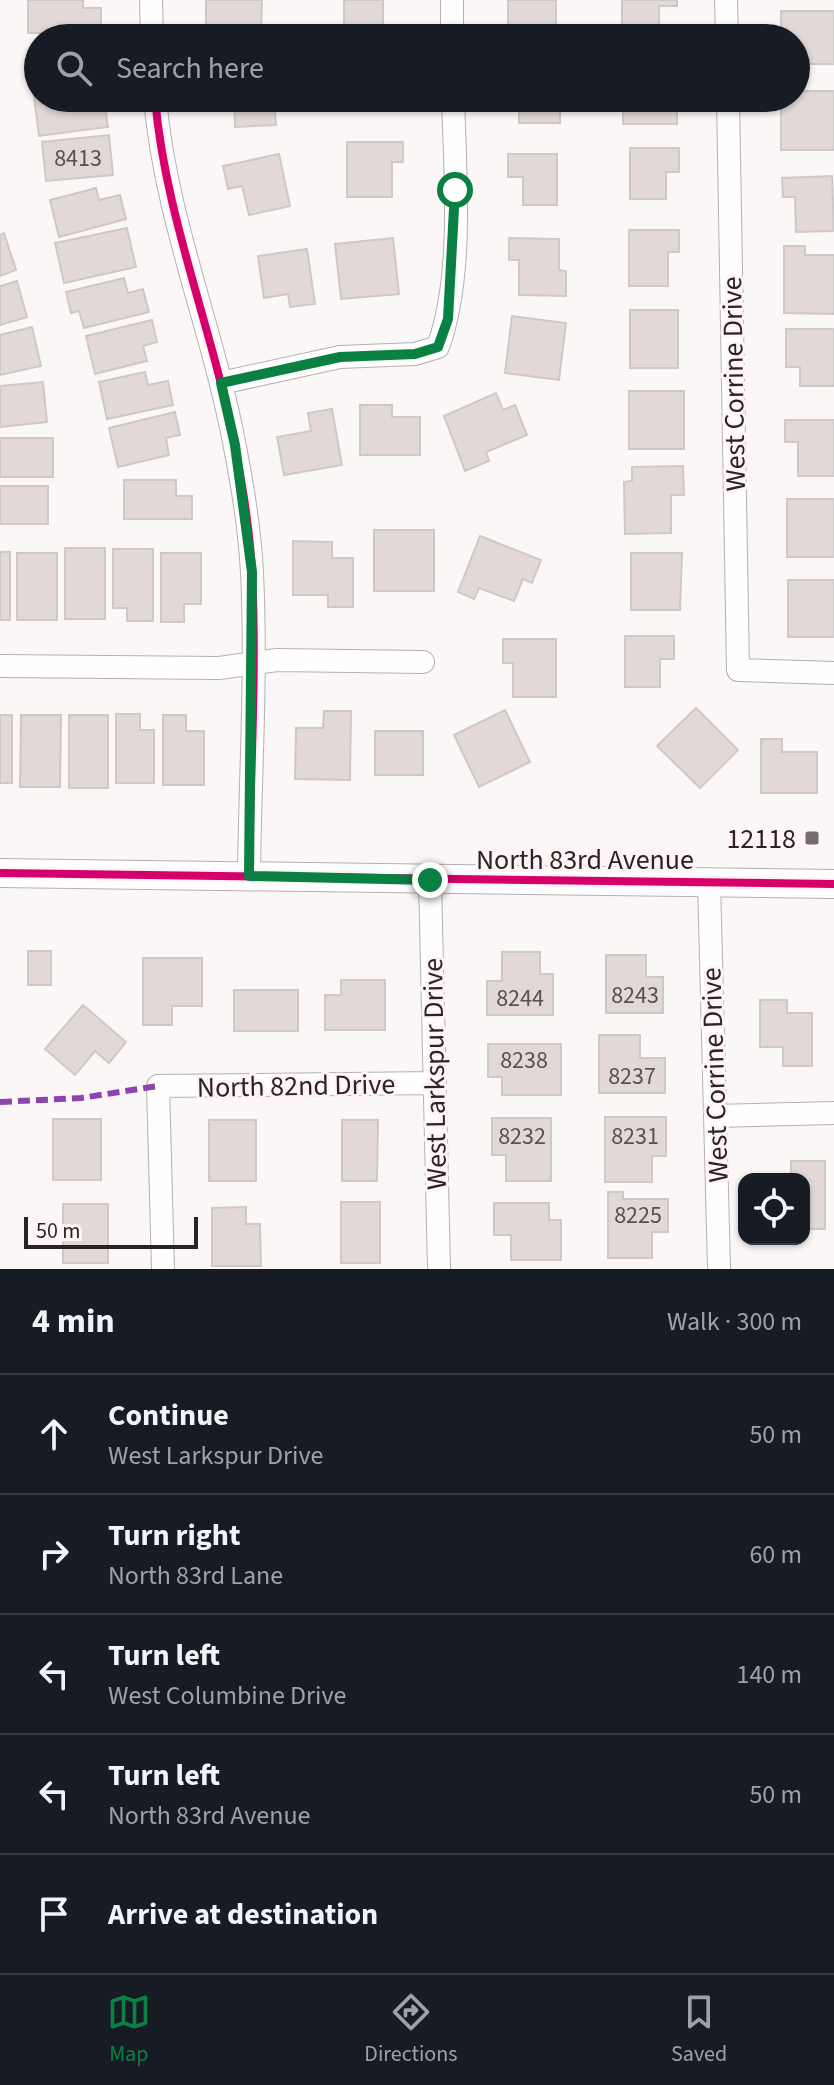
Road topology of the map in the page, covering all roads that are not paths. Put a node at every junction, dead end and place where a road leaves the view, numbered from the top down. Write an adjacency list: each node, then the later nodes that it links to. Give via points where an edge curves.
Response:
1 (151, 0): 4 (street)
2 (452, 0): 5 (street)
3 (726, 0): 6 (street)
4 (152, 24)
5 (452, 24)
6 (727, 24)
7 (157, 112): 10 (street, via 167,182)
8 (453, 112): 10 (street, via 453,249 448,319 438,347 415,354 340,357)
9 (728, 112): 14 (street, West Corrine Drive, via 738,670)
10 (221, 383): 12 (street, via 251,559)
11 (423, 662): 12 (street, via 277,660)
12 (252, 665): 13 (street); 16 (street)
13 (0, 666)
14 (834, 673)
15 (0, 873): 16 (main road, North 83rd Avenue)
16 (249, 876): 17 (main road, North 83rd Avenue)
17 (430, 880): 18 (main road, North 83rd Avenue); 20 (street, West Larkspur Drive)
18 (709, 882): 19 (main road, North 83rd Avenue); 22 (street, West Corrine Drive)
19 (834, 884)
20 (435, 1083): 23 (street, North 82nd Drive, via 158,1086); 24 (street, West Larkspur Drive)
21 (834, 1113): 22 (street)
22 (715, 1116): 25 (street, West Corrine Drive)
23 (163, 1269)
24 (439, 1269)
25 (719, 1269)

